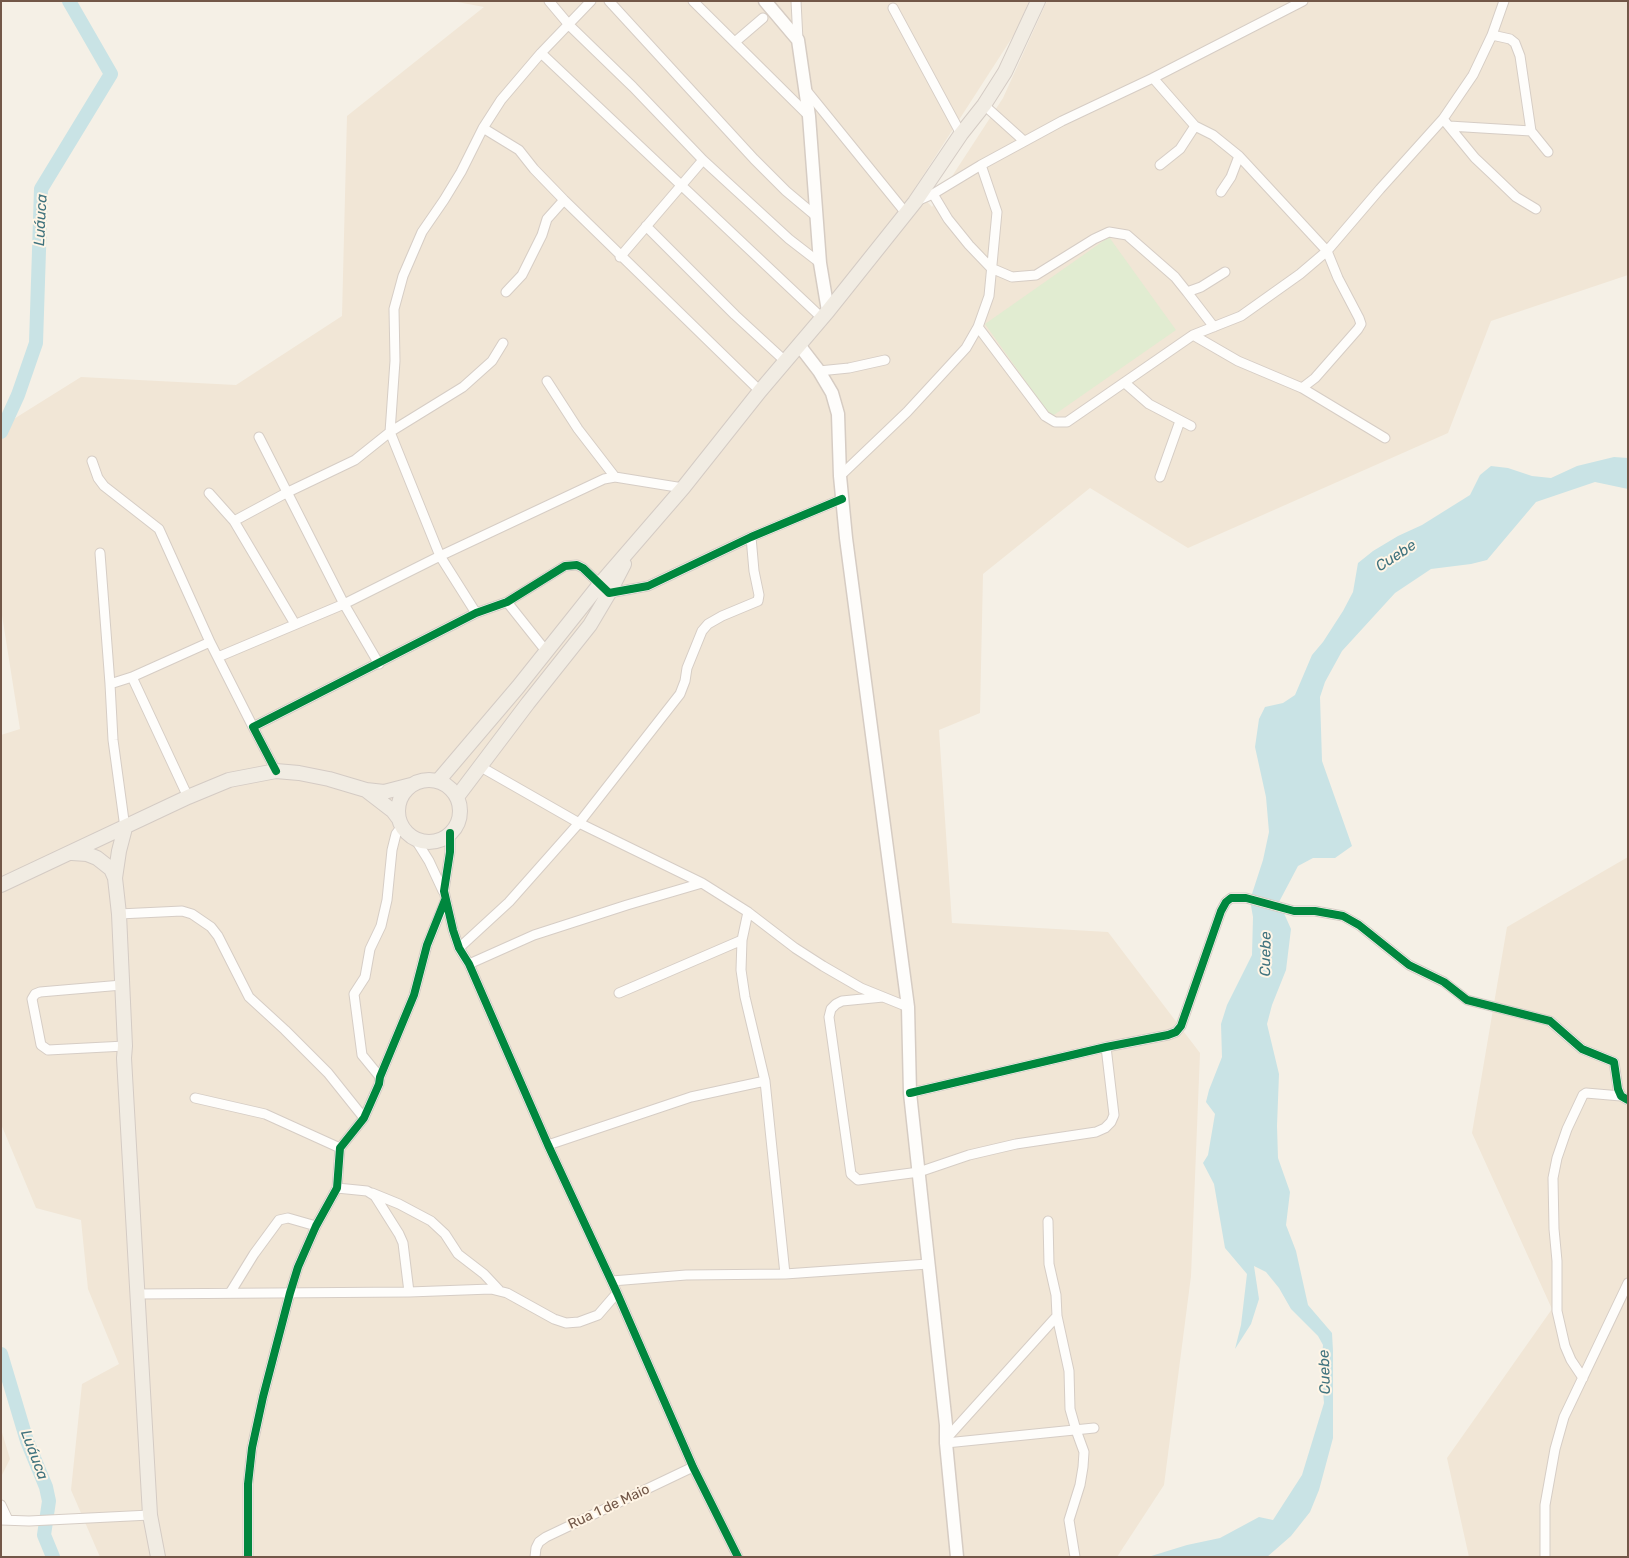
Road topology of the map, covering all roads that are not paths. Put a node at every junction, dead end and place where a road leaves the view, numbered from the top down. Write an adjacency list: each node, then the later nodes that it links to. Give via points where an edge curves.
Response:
1 (549, 1): 12 (street)
2 (592, 1): 12 (street)
3 (609, 1): 39 (street, via 754,159)
4 (693, 1): 15 (street)
5 (764, 1): 14 (main road)
6 (796, 1): 14 (street)
7 (1038, 1): 19 (main road, via 1005,72)
8 (1303, 1): 17 (street)
9 (1504, 1): 13 (street)
10 (893, 8): 25 (street)
11 (763, 18): 15 (street)
12 (570, 26): 16 (street); 29 (street)
13 (1492, 35): 21 (street); 24 (street, via 1515,43 1520,56)
14 (798, 40): 18 (main road)
15 (735, 42): 20 (street)
16 (541, 53): 23 (street, via 501,100); 32 (street)
17 (1153, 78): 22 (street); 26 (street)
18 (806, 90): 20 (main road); 38 (street)
19 (984, 105): 25 (main road); 26 (street)
20 (808, 116): 39 (main road)
21 (1446, 123): 24 (street); 37 (street, via 1492,174); 41 (street, via 1380,189)
22 (1195, 126): 28 (street, via 1213,135); 30 (street, via 1180,149)
23 (483, 128): 35 (street, via 519,150); 63 (street, via 461,172 422,232 403,276 394,309 395,361)
24 (1531, 131): 27 (street)
25 (961, 134): 36 (main road)
26 (1024, 140): 31 (street)
27 (1548, 152)
28 (1239, 156): 33 (street, via 1231,178); 41 (street)
29 (703, 160): 32 (street); 43 (street, via 788,239)
30 (1160, 164)
31 (981, 165): 34 (street); 44 (street, via 997,212)
32 (680, 185): 40 (street); 48 (street)
33 (1221, 192)
34 (933, 194): 36 (street); 44 (street, via 968,245)
35 (564, 200): 42 (street); 46 (street, via 547,219 522,275)
36 (915, 202): 38 (main road)
37 (1536, 209)
38 (905, 212): 48 (main road)
39 (817, 217): 43 (main road)
40 (646, 226): 42 (street); 55 (street, via 735,316)
41 (1327, 252): 50 (street, via 1241,316); 59 (street, via 1361,324)
42 (620, 256): 60 (street)
43 (820, 263): 48 (main road)
44 (990, 268): 47 (street, via 1012,277 1036,276 1109,232 1127,235 1175,277); 49 (street, via 989,296)
45 (1225, 272): 47 (street)
46 (506, 292)
47 (1187, 292): 50 (street)
48 (825, 315): 53 (main road)
49 (978, 327): 58 (street, via 1045,416 1055,422 1067,422); 67 (street, via 966,348)
50 (1214, 327): 51 (street)
51 (1192, 335): 58 (street); 59 (street, via 1238,361)
52 (504, 343): 63 (street, via 492,361 463,387)
53 (799, 345): 55 (main road); 56 (main road)
54 (885, 360): 56 (street)
55 (785, 361): 60 (main road)
56 (820, 371): 67 (main road, via 832,393 838,414)
57 (546, 381): 68 (street)
58 (1125, 383): 61 (street, via 1149,404)
59 (1302, 388): 65 (street)
60 (760, 392): 70 (main road)
61 (1180, 421): 62 (street); 69 (street)
62 (1191, 426)
63 (390, 432): 72 (street, via 354,460); 77 (street)
64 (259, 437): 72 (street)
65 (1385, 438)
66 (92, 461): 83 (street, via 104,486 159,529)
67 (840, 476): 73 (main road)
68 (615, 477): 70 (street); 77 (street, via 581,489)
69 (1160, 477)
70 (683, 488): 78 (main road, via 632,547)
71 (209, 493): 74 (street)
72 (286, 493): 74 (street); 80 (street)
73 (842, 499): 75 (street); 115 (main road)
74 (234, 521): 82 (street)
75 (751, 537): 78 (street, via 648,586); 98 (street, via 758,601 708,624 687,668 680,694)
76 (100, 553): 88 (street)
77 (440, 556): 80 (street); 81 (street)
78 (604, 589): 79 (street, via 583,568 565,566); 84 (main road); 90 (main road, via 590,625)
79 (507, 602): 81 (street); 84 (street)
80 (344, 604): 82 (street); 86 (street)
81 (476, 613): 86 (street)
82 (295, 624): 85 (street)
83 (210, 642): 85 (street); 87 (street)
84 (546, 651): 92 (main road)
85 (218, 658): 89 (street)
86 (379, 664): 89 (street)
87 (132, 677): 88 (street); 96 (street)
88 (110, 684): 99 (street, via 113,740)
89 (253, 727): 91 (street)
90 (481, 767): 95 (main road); 98 (street)
91 (276, 771): 94 (main road, via 329,779); 96 (main road, via 228,780)
92 (438, 781): 93 (main road, via 420,781); 95 (main road)
93 (412, 785): 94 (main road, via 384,792); 97 (main road, via 398,806)
94 (366, 790): 97 (main road, via 393,811)
95 (457, 797): 100 (main road, via 460,816)
96 (188, 798): 99 (main road)
97 (401, 822): 101 (main road); 118 (street, via 392,850 381,926 370,949 365,977 354,994 362,1055)
98 (579, 823): 104 (street); 110 (street, via 509,902)
99 (125, 828): 102 (main road); 103 (main road)
100 (450, 833): 101 (main road, via 433,841); 106 (street)
101 (414, 837): 106 (street)
102 (72, 852): 103 (main road, via 98,858 111,869); 105 (main road)
103 (115, 878): 108 (main road)
104 (702, 883): 107 (street); 111 (street, via 534,935)
105 (1, 885)
106 (444, 896): 110 (street); 118 (street, via 414,995)
107 (748, 912): 109 (street); 114 (street, via 802,953 861,988)
108 (119, 914): 112 (main road); 123 (street, via 182,911 211,927 249,997 328,1074)
109 (742, 940): 113 (street); 119 (street, via 741,970 745,997)
110 (458, 948): 111 (street)
111 (469, 964): 124 (street)
112 (122, 985): 116 (main road); 116 (street, via 40,992 32,1000 41,1045 48,1050)
113 (619, 993)
114 (884, 997): 115 (street); 126 (street, via 836,1004 829,1017 851,1174 858,1180)
115 (908, 1006): 120 (main road)
116 (125, 1046): 140 (main road)
117 (1106, 1047): 120 (street); 122 (street, via 1176,1032 1181,1026 1221,911 1231,898 1246,898 1294,912 1315,911 1342,916 1359,925 1409,966 1444,982 1468,1000 1550,1021 1582,1049 1614,1062 1618,1089); 126 (street, via 1114,1116 1105,1128 969,1155)
118 (380, 1077): 123 (street)
119 (765, 1081): 124 (street, via 691,1096); 132 (street)
120 (910, 1093): 126 (main road)
121 (194, 1098): 125 (street, via 265,1114)
122 (1625, 1098): 142 (street, via 1583,1095 1566,1129 1553,1178 1557,1311 1565,1346)
123 (364, 1118): 125 (street)
124 (548, 1145): 133 (street)
125 (340, 1148): 127 (street)
126 (919, 1172): 131 (main road)
127 (337, 1188): 128 (street); 130 (street)
128 (372, 1193): 135 (street, via 431,1221 445,1234 458,1254); 136 (street, via 403,1244)
129 (1048, 1221): 141 (street, via 1049,1264)
130 (316, 1226): 137 (street, via 288,1218 279,1220); 138 (street)
131 (928, 1264): 132 (street); 145 (main road)
132 (785, 1274): 133 (street)
133 (612, 1281): 139 (street)
134 (1628, 1283): 142 (street)
135 (499, 1290): 136 (street); 139 (street, via 566,1322 578,1322 598,1315)
136 (409, 1292): 138 (street)
137 (230, 1293): 138 (street); 140 (street)
138 (290, 1293): 151 (street, via 252,1448 248,1484)
139 (617, 1293): 146 (street)
140 (137, 1294): 148 (main road)
141 (1057, 1316): 144 (street, via 1069,1371 1070,1409); 145 (street)
142 (1583, 1378): 156 (street, via 1564,1417 1555,1449 1545,1505)
143 (1094, 1428): 144 (street)
144 (1076, 1430): 145 (street); 155 (street, via 1084,1452 1084,1467 1070,1520)
145 (946, 1441): 154 (main road)
146 (694, 1467): 152 (street, Rua 1 de Maio, via 546,1537 536,1548); 153 (street)
147 (1, 1505): 149 (street)
148 (150, 1516): 149 (street); 150 (main road)
149 (5, 1520)
150 (158, 1557)
151 (248, 1557)
152 (535, 1557)
153 (738, 1557)
154 (957, 1557)
155 (1075, 1557)
156 (1545, 1557)

